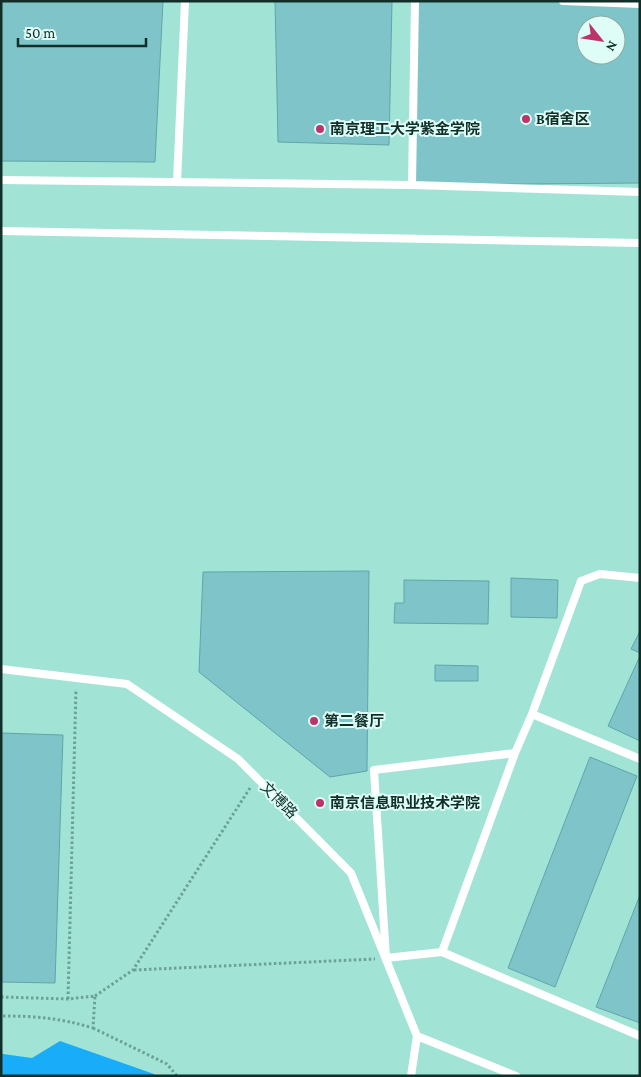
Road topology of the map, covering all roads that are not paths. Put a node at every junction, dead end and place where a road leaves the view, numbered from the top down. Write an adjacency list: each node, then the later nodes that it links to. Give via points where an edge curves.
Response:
1 (185, 1): 6 (lane)
2 (415, 1): 7 (lane)
3 (563, 1): 4 (lane)
4 (640, 4)
5 (1, 180): 6 (lane)
6 (177, 182): 7 (lane)
7 (412, 185): 8 (lane)
8 (640, 192)
9 (1, 231): 10 (lane)
10 (640, 243)
11 (640, 578): 13 (lane, via 600,574 581,581)
12 (1, 669): 17 (lane, 文博路, via 127,684 238,759 351,873)
13 (532, 714): 14 (lane); 15 (lane)
14 (515, 753): 16 (lane); 17 (lane, via 374,770)
15 (640, 759)
16 (442, 952): 17 (lane); 19 (lane)
17 (386, 958): 18 (lane, 文博路)
18 (418, 1036): 20 (lane); 21 (lane)
19 (640, 1036)
20 (411, 1076)
21 (516, 1076)

